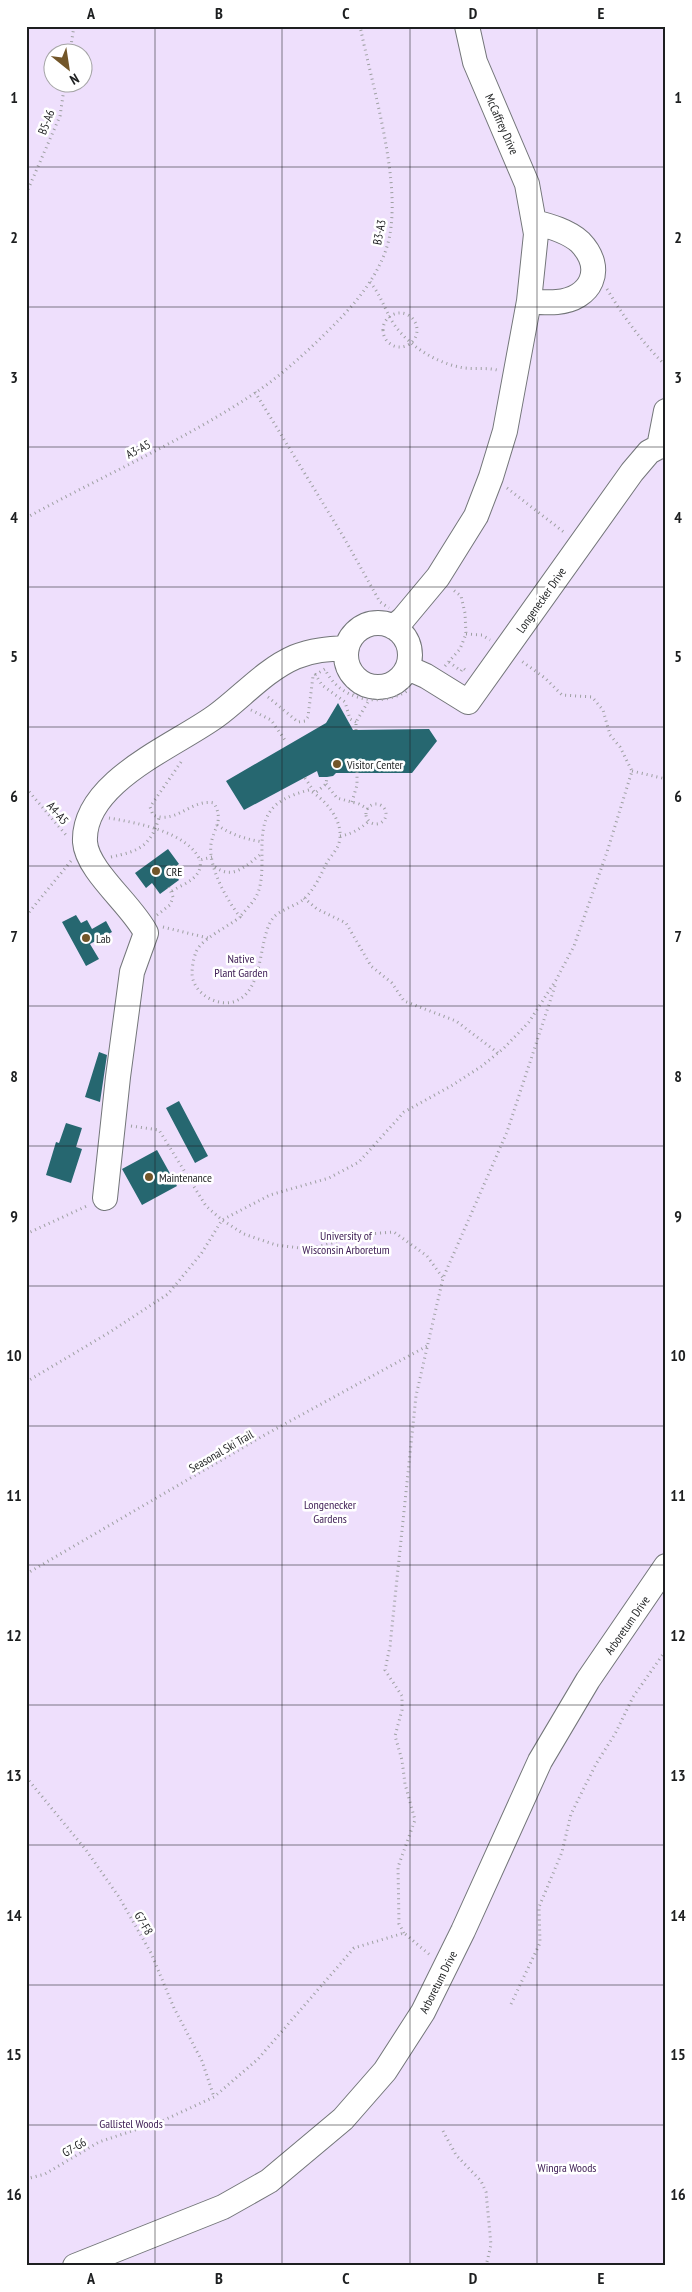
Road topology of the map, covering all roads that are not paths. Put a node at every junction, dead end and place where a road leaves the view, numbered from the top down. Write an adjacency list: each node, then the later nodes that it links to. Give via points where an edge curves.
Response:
1 (467, 26): 2 (street, McCaffrey Drive, via 475,62 526,184)
2 (534, 222): 3 (street, McCaffrey Drive, via 536,234); 3 (street, via 553,227 580,242 592,259 595,275 589,287 575,298 557,302)
3 (529, 301): 6 (street, via 505,431 476,516 438,577)
4 (666, 411): 5 (street)
5 (662, 445): 8 (street, Longenecker Drive, via 649,452 632,472 468,702)
6 (398, 623): 7 (street, via 364,626 350,639); 8 (street)
7 (347, 648): 8 (street, via 346,659 352,674 363,684 384,687); 9 (street, via 317,650 274,669 216,716 122,776 95,805 86,829 86,850 111,888 143,927 132,972)
8 (417, 672)
9 (105, 1198)
10 (666, 1566): 11 (street, Arboretum Drive, via 588,1680 540,1761 423,2012 385,2071 343,2120 269,2181 223,2207)
11 (75, 2266)

